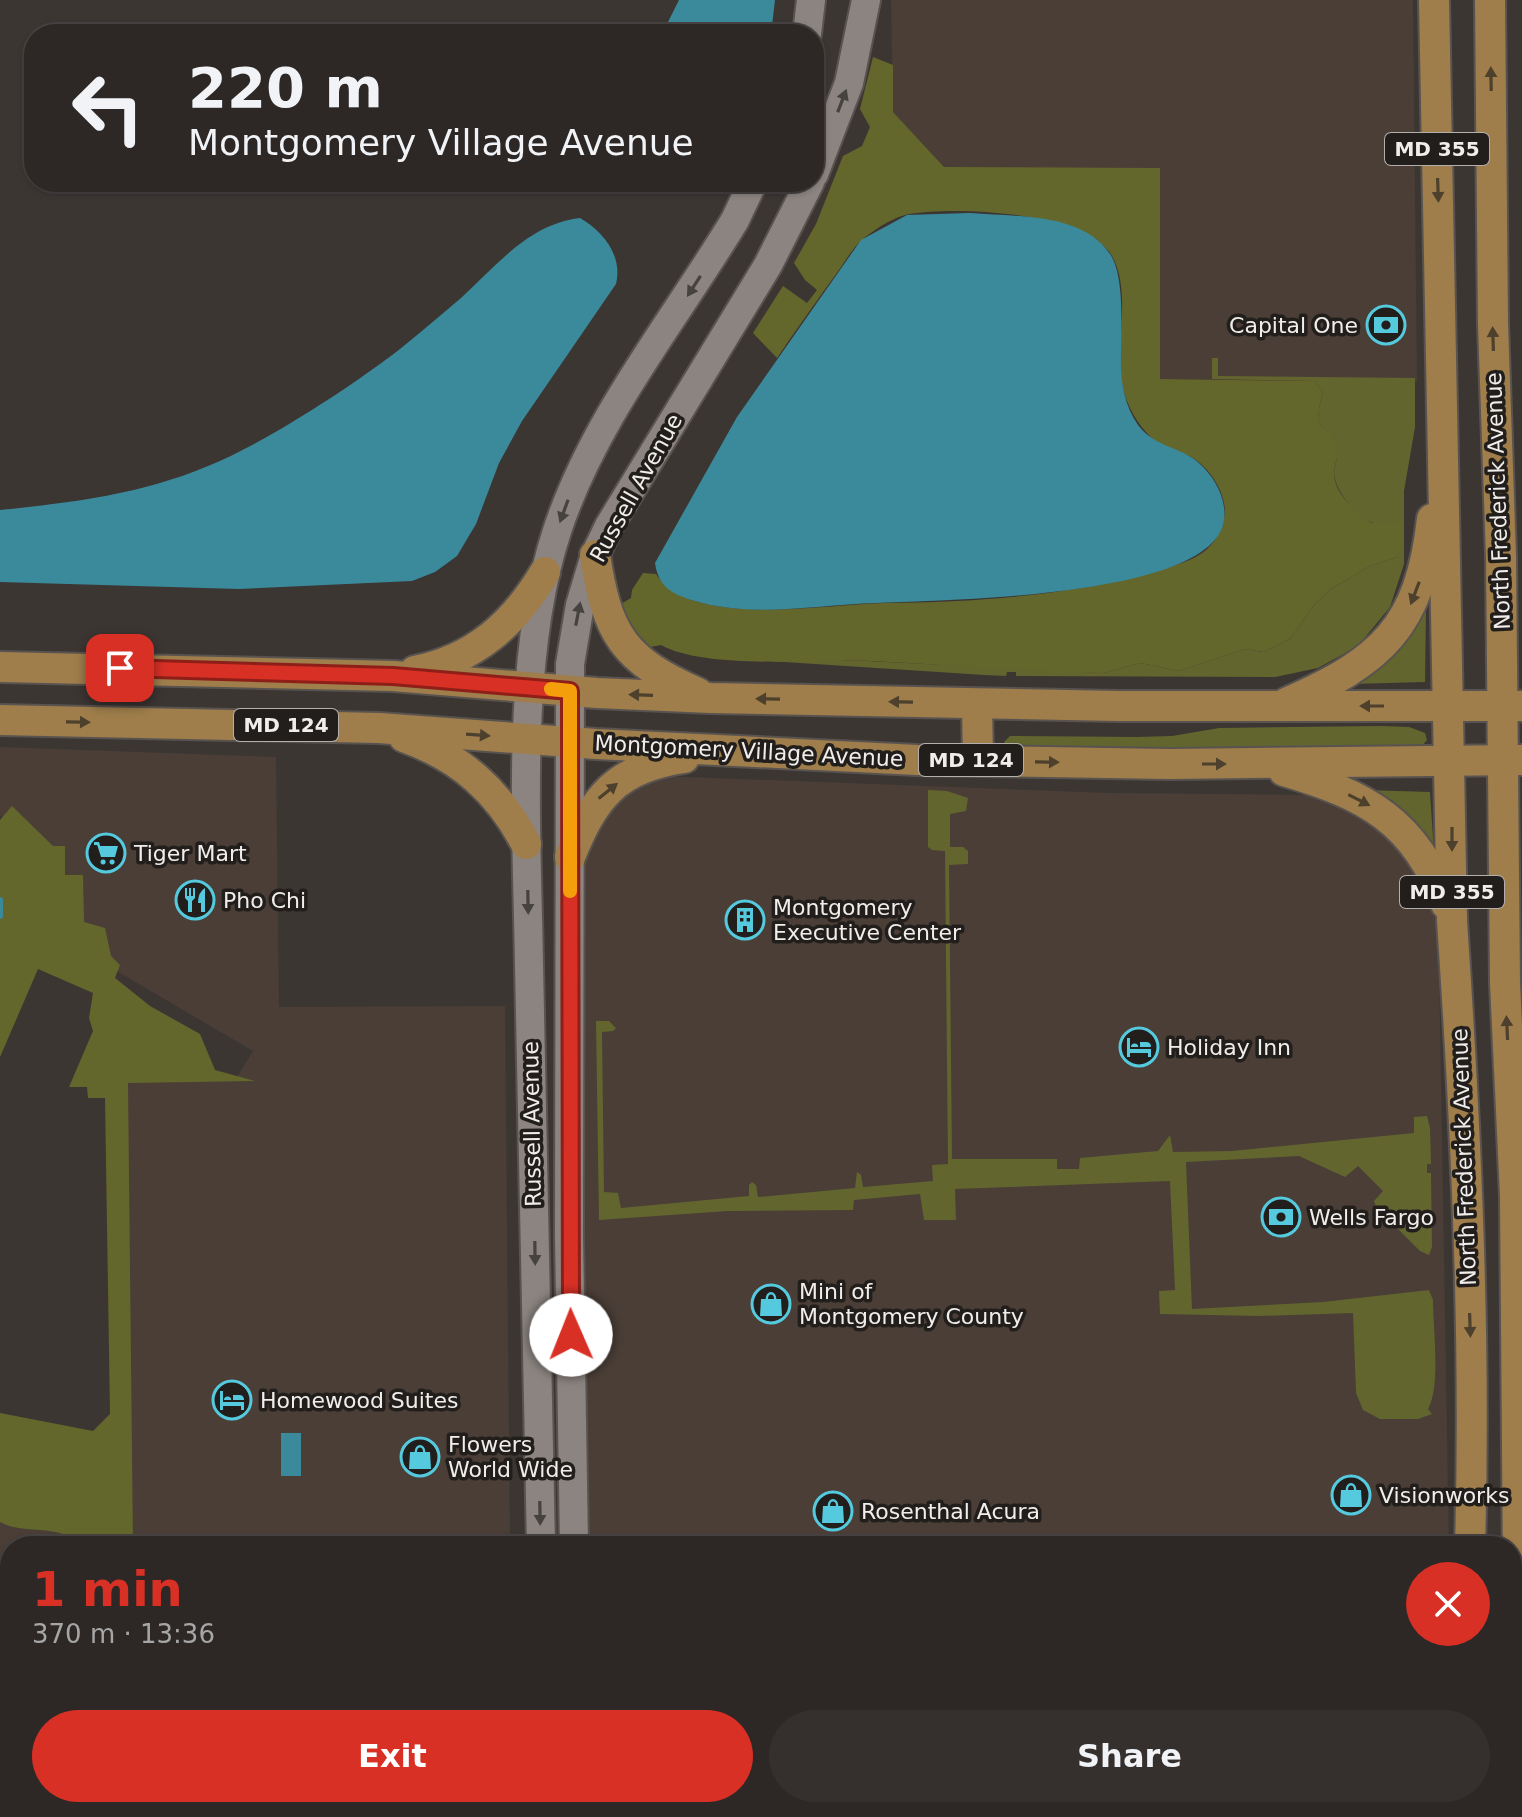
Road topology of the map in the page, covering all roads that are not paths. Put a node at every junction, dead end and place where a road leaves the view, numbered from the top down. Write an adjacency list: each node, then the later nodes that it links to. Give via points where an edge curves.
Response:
1 (811, 0): 5 (street)
2 (866, 0): 6 (street, one-way to 2, via 849,83)
3 (1434, 0): 9 (main road, North Frederick Avenue / MD 355, one-way to 9)
4 (1490, 0): 11 (main road, North Frederick Avenue / MD 355, one-way to 4)
5 (808, 24)
6 (824, 148)
7 (748, 192): 12 (street, Russell Avenue, one-way to 12, via 593,446 573,487)
8 (805, 192): 10 (street, Russell Avenue, via 768,265)
9 (1442, 406): 20 (main road, North Frederick Avenue / MD 355); 22 (main road, one-way to 22, via 1429,539 1405,619 1364,663)
10 (595, 555): 17 (street, Russell Avenue, one-way to 10, via 580,605); 18 (main road, via 604,609 624,644 674,682)
11 (1501, 557): 13 (main road); 21 (main road, North Frederick Avenue / MD 355)
12 (545, 572): 15 (main road, via 529,599 489,641 434,667); 16 (street, Russell Avenue)
13 (1522, 616)
14 (0, 667): 15 (main road)
15 (393, 676): 16 (main road)
16 (531, 687): 17 (main road); 25 (street, Russell Avenue)
17 (570, 691): 18 (main road, one-way to 17); 26 (street, Russell Avenue)
18 (711, 698): 19 (main road, one-way to 18)
19 (977, 704): 22 (main road); 28 (main road)
20 (1450, 706): 21 (main road); 22 (main road, one-way to 22); 30 (main road, North Frederick Avenue / MD 355)
21 (1513, 706): 29 (main road, North Frederick Avenue / MD 355)
22 (1276, 707)
23 (0, 720): 24 (main road, Montgomery Village Avenue / MD 124, one-way to 24)
24 (379, 728): 25 (main road, Montgomery Village Avenue / MD 124, one-way to 25); 32 (main road, via 421,743 486,784 511,813)
25 (528, 740): 26 (main road, Montgomery Village Avenue / MD 124); 32 (street, Russell Avenue)
26 (571, 742): 27 (main road, Montgomery Village Avenue / MD 124); 33 (street, Russell Avenue)
27 (727, 752): 28 (main road, Montgomery Village Avenue / MD 124); 33 (main road, one-way to 27, via 584,821 607,790 638,770)
28 (978, 760): 31 (main road, Montgomery Village Avenue / MD 124, one-way to 31)
29 (1513, 760): 30 (main road, MD 124); 35 (main road, North Frederick Avenue / MD 355)
30 (1451, 761): 31 (main road, Montgomery Village Avenue / MD 124); 36 (main road, North Frederick Avenue / MD 355, one-way to 36)
31 (1259, 763): 36 (main road, one-way to 36, via 1351,795 1399,826 1435,876)
32 (526, 844): 37 (street, Russell Avenue, one-way to 37)
33 (570, 857): 38 (street, Russell Avenue)
34 (1522, 870): 35 (main road)
35 (1506, 913): 40 (main road, North Frederick Avenue / MD 355, one-way to 35)
36 (1452, 921): 39 (main road, North Frederick Avenue / MD 355, one-way to 39, via 1472,1368)
37 (541, 1536)
38 (574, 1536)
39 (1470, 1536)
40 (1518, 1536)

